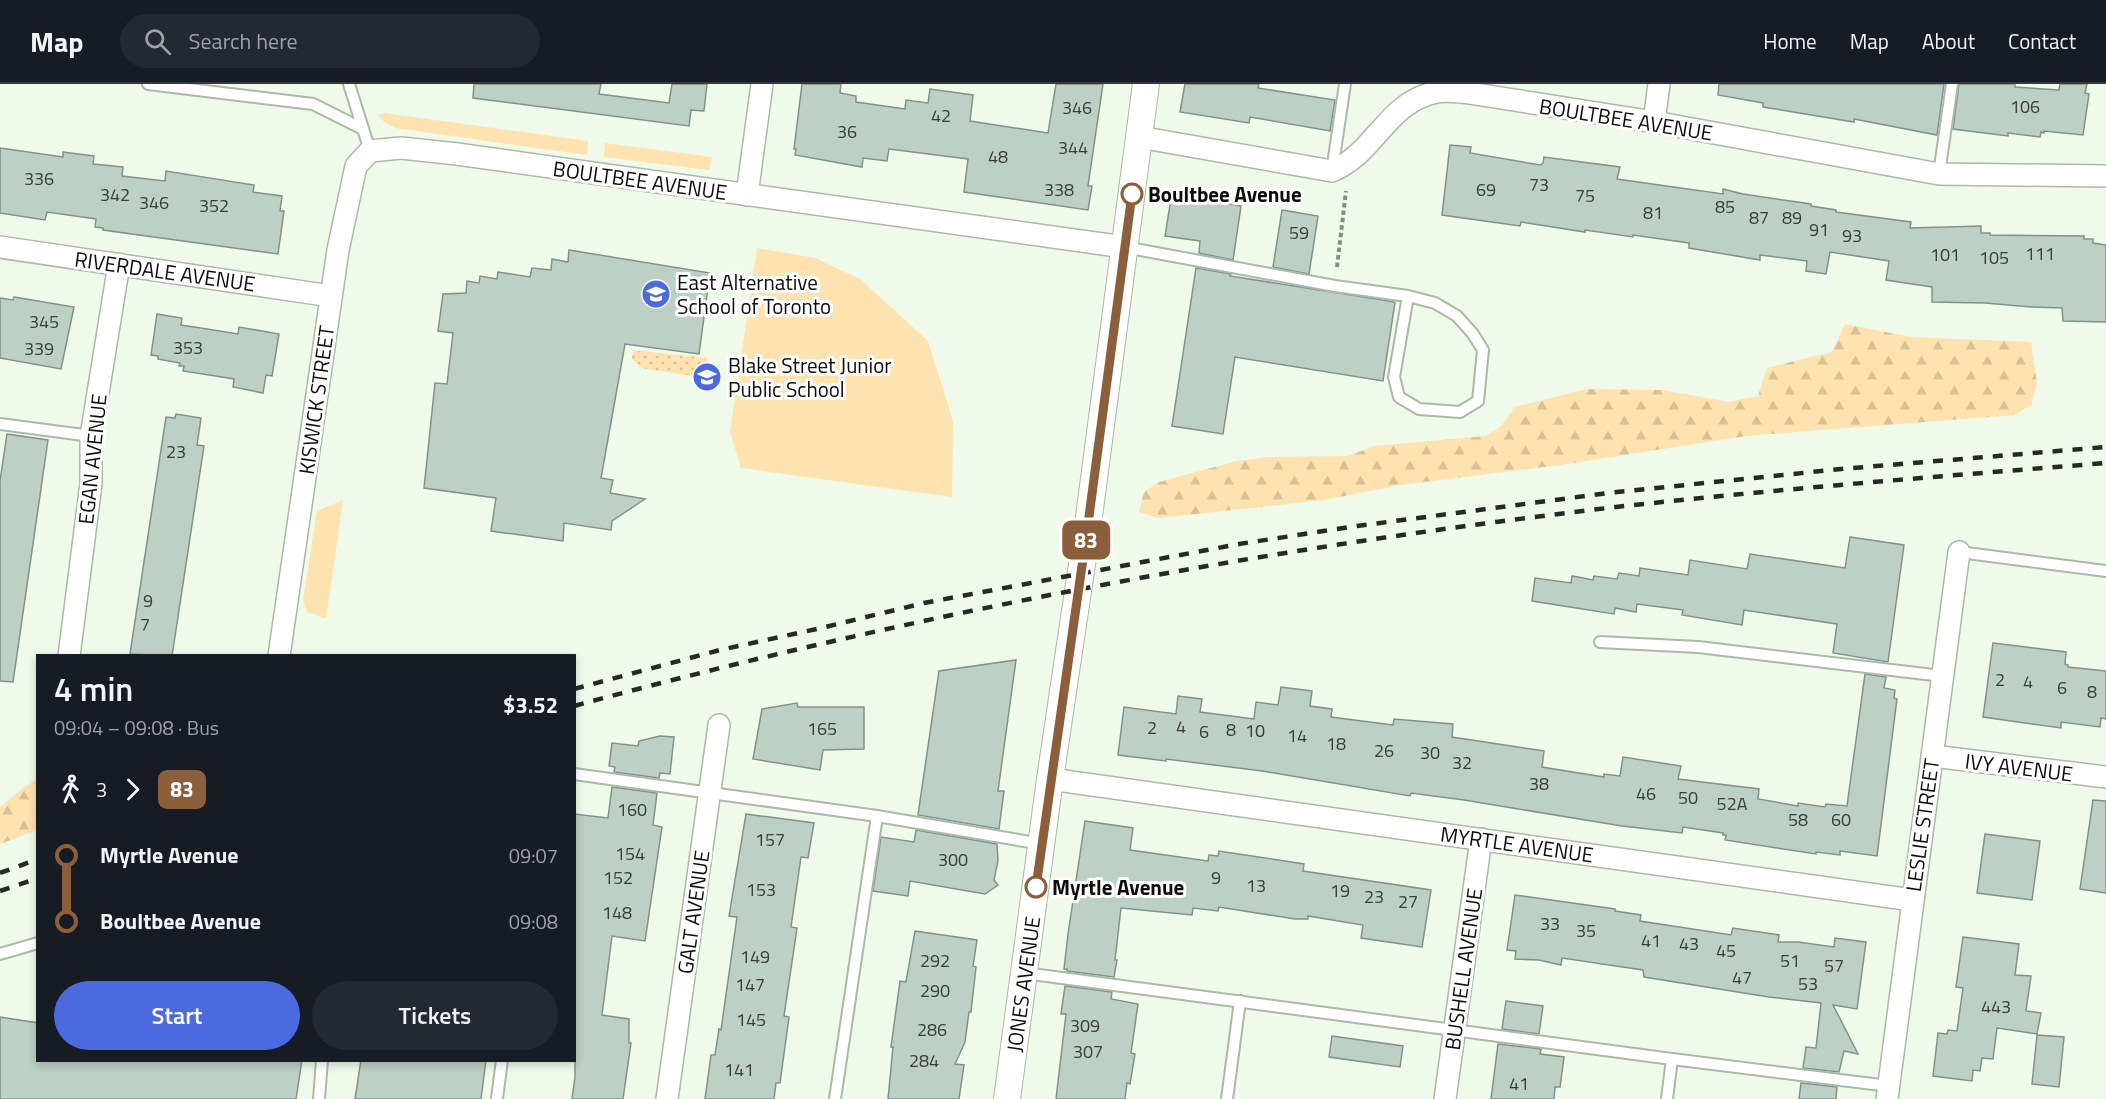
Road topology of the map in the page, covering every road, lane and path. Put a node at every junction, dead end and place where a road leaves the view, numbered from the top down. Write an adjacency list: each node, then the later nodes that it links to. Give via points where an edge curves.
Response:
1 (148, 84): 9 (lane, via 313,104)
2 (349, 84): 9 (lane)
3 (762, 84): 15 (street)
4 (1146, 84): 10 (street, JONES AVENUE)
5 (1345, 84): 12 (lane)
6 (1659, 84): 8 (street)
7 (1952, 84): 13 (lane)
8 (1654, 122): 12 (street, BOULTBEE AVENUE, via 1439,91 1411,100 1362,152); 13 (street, BOULTBEE AVENUE)
9 (361, 128): 11 (lane)
10 (1139, 137): 12 (street); 17 (street, JONES AVENUE)
11 (370, 151): 15 (street, BOULTBEE AVENUE, via 401,148); 20 (street, KISWICK STREET, via 356,166 351,184)
12 (1339, 168): 19 (path, via 1346,201)
13 (1939, 174): 14 (street, BOULTBEE AVENUE)
14 (2106, 176)
15 (747, 195): 17 (street, BOULTBEE AVENUE)
16 (0, 247): 18 (street, RIVERDALE AVENUE)
17 (1124, 247): 19 (lane); 34 (street, JONES AVENUE)
18 (119, 264): 20 (street, RIVERDALE AVENUE); 23 (street, EGAN AVENUE)
19 (1335, 286): 21 (lane)
20 (331, 296): 28 (street, KISWICK STREET)
21 (1408, 296): 21 (lane, via 1394,377 1399,397 1419,409 1460,412 1478,401 1483,350 1456,316 1435,303)
22 (0, 424): 23 (lane)
23 (92, 436): 27 (street, EGAN AVENUE, via 92,484)
24 (1959, 552): 25 (lane); 29 (street, LESLIE STREET)
25 (2106, 571)
26 (1600, 642): 29 (lane, via 1698,647)
27 (69, 654)
28 (279, 654)
29 (1942, 676): 31 (street, LESLIE STREET)
30 (719, 725): 35 (street, GALT AVENUE)
31 (1933, 756): 33 (street, IVY AVENUE); 39 (street, LESLIE STREET)
32 (576, 774): 35 (lane)
33 (2106, 777)
34 (1050, 779): 37 (street, MYRTLE AVENUE); 38 (street, JONES AVENUE)
35 (709, 792): 36 (lane); 51 (street, GALT AVENUE)
36 (877, 816): 38 (lane); 52 (lane)
37 (1481, 839): 39 (street, MYRTLE AVENUE); 44 (street, BUSHELL AVENUE)
38 (1042, 844): 42 (street, JONES AVENUE)
39 (1912, 900): 48 (street, LESLIE STREET)
40 (36, 943): 41 (lane)
41 (0, 954)
42 (1024, 972): 43 (lane); 53 (street, JONES AVENUE)
43 (1240, 1001): 44 (lane); 54 (lane)
44 (1454, 1029): 45 (lane); 55 (street, BUSHELL AVENUE)
45 (1672, 1059): 48 (lane); 56 (lane)
46 (322, 1062): 49 (lane)
47 (502, 1062): 50 (lane)
48 (1888, 1093)
49 (319, 1099)
50 (497, 1099)
51 (667, 1099)
52 (835, 1099)
53 (1007, 1099)
54 (1227, 1099)
55 (1445, 1099)
56 (1667, 1099)

